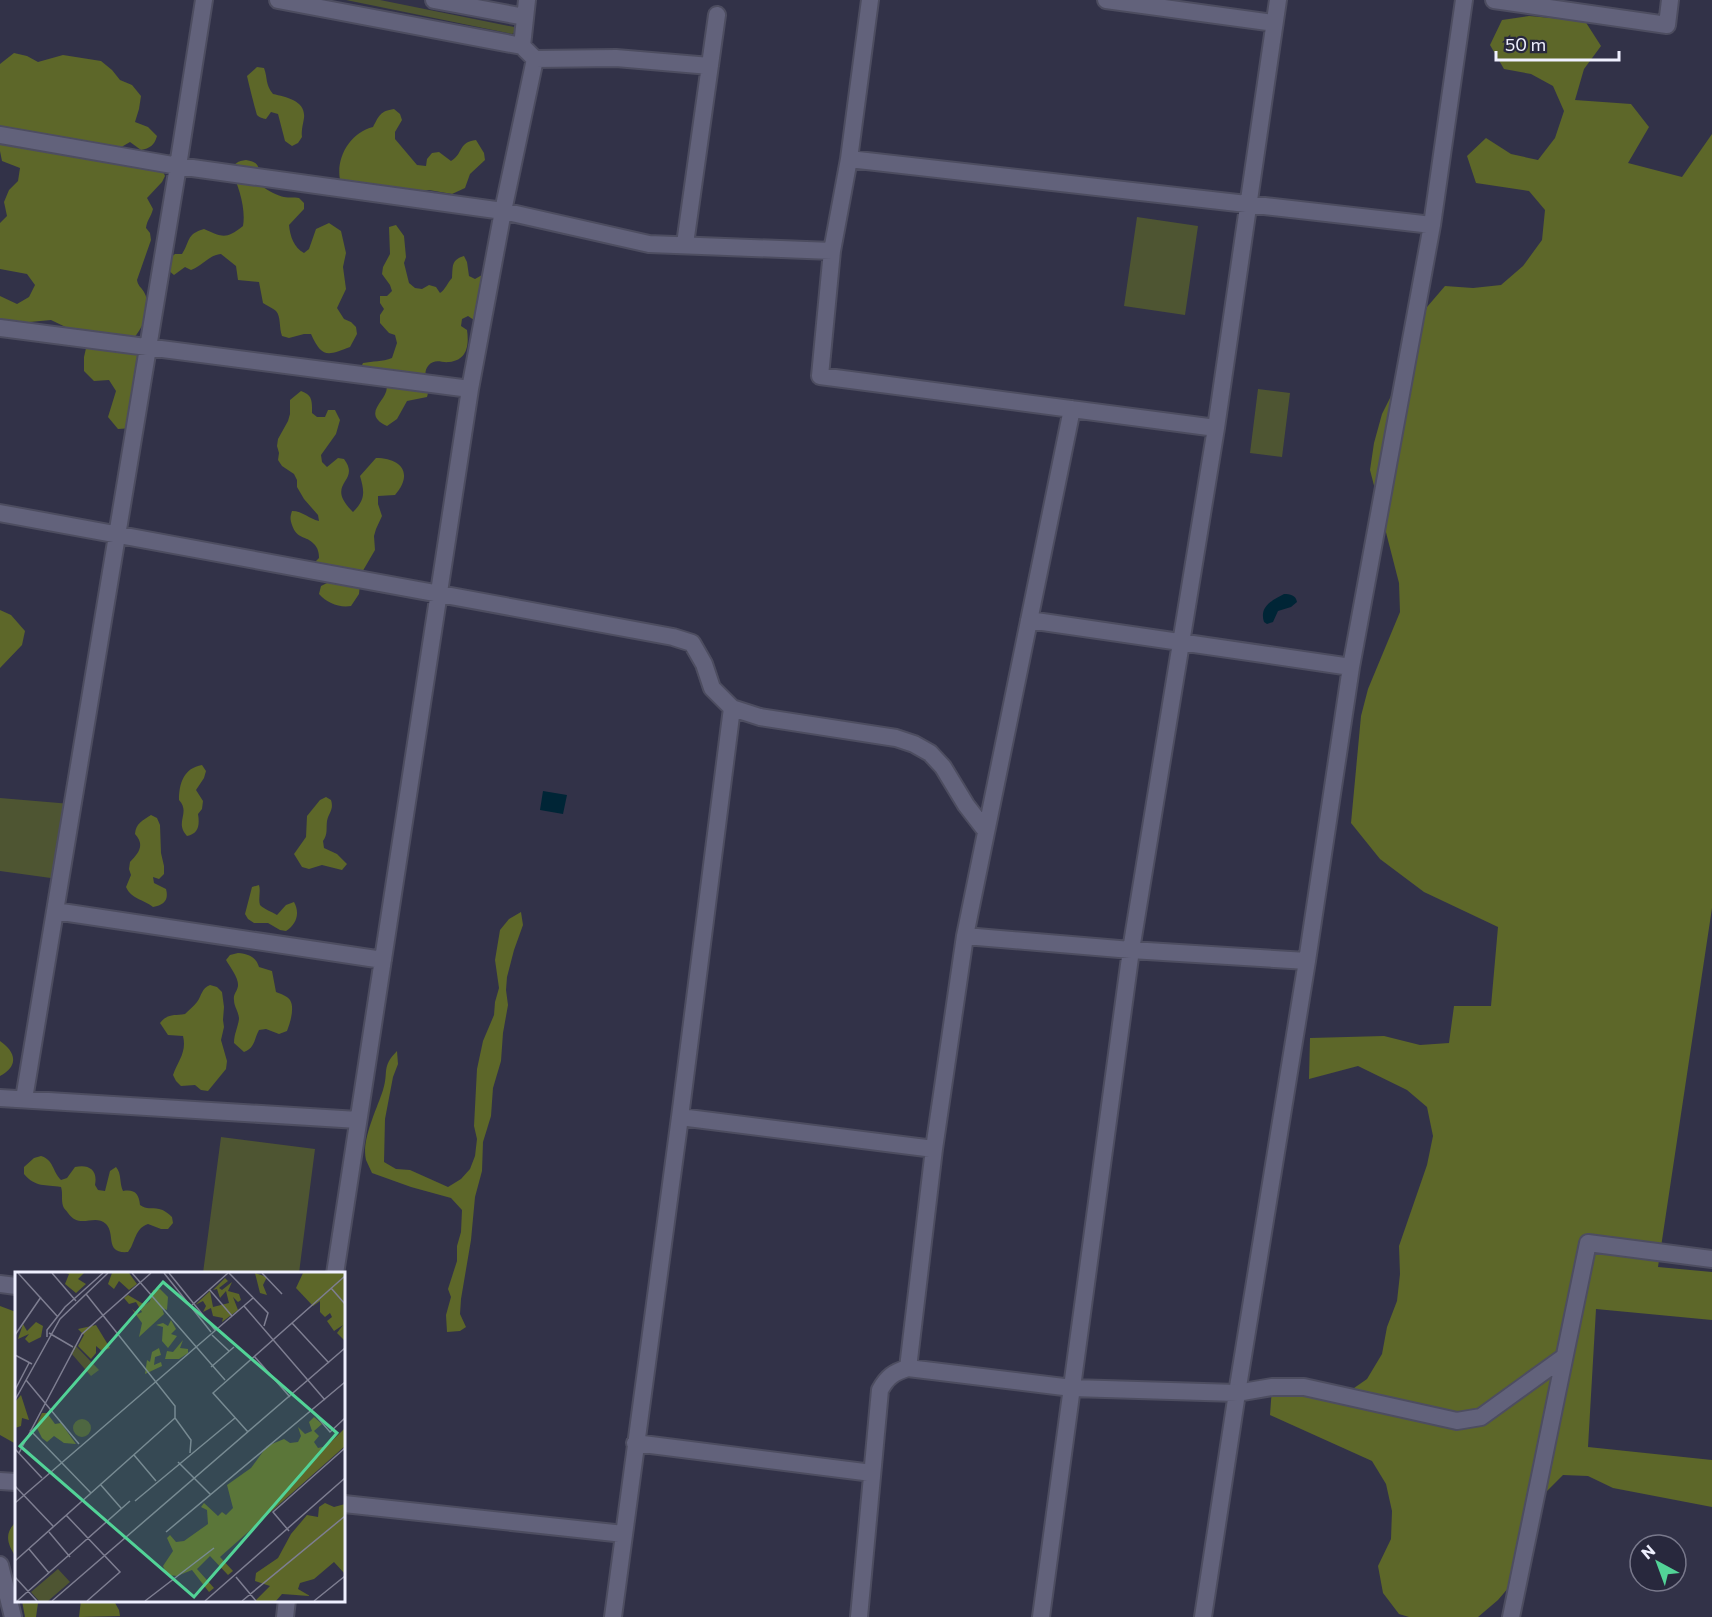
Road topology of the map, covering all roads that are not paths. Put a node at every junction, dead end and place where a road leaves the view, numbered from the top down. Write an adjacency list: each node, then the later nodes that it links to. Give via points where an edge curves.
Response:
1 (204, 0): 18 (street)
2 (278, 0): 13 (street)
3 (434, 0): 10 (street)
4 (870, 0): 17 (street)
5 (1106, 0): 12 (street)
6 (1278, 0): 12 (street)
7 (1464, 0): 21 (street)
8 (1494, 0): 9 (street, via 1667,25)
9 (1670, 0)
10 (526, 8): 13 (street)
11 (717, 15): 15 (street)
12 (1274, 23): 19 (street)
13 (522, 46): 14 (street)
14 (535, 58): 15 (street, via 615,58); 20 (street)
15 (710, 66): 22 (street)
16 (0, 135): 18 (street)
17 (849, 159): 19 (street); 23 (street)
18 (178, 166): 20 (street); 25 (street)
19 (1248, 204): 21 (street); 28 (street)
20 (503, 211): 22 (street, via 649,244); 26 (street)
21 (1432, 225): 34 (street)
22 (685, 244): 23 (street)
23 (832, 250): 27 (street, via 820,376)
24 (0, 328): 25 (street)
25 (147, 347): 26 (street); 30 (street)
26 (470, 389): 31 (street)
27 (1072, 409): 28 (street); 32 (street)
28 (1215, 428): 33 (street)
29 (0, 513): 30 (street)
30 (116, 534): 31 (street); 37 (street)
31 (439, 594): 35 (street, via 692,643 712,688); 40 (street)
32 (1029, 620): 33 (street); 36 (street)
33 (1181, 642): 34 (street); 39 (street)
34 (1351, 667): 41 (street)
35 (732, 708): 36 (street, via 760,717 914,744 943,767); 44 (street)
36 (986, 831): 38 (street)
37 (55, 911): 40 (street); 43 (street)
38 (965, 936): 39 (street); 46 (street)
39 (1131, 950): 41 (street); 53 (street)
40 (383, 960): 45 (street)
41 (1307, 961): 54 (street)
42 (0, 1098): 43 (street)
43 (24, 1099): 45 (street)
44 (680, 1117): 46 (street); 55 (street)
45 (358, 1120): 48 (street)
46 (934, 1149): 52 (street)
47 (1712, 1259): 51 (street, via 1588,1243)
48 (335, 1272)
49 (0, 1284): 50 (street)
50 (15, 1286)
51 (1564, 1357): 54 (street, via 1480,1417 1457,1421 1304,1387); 69 (street)
52 (908, 1368): 53 (street); 56 (street, via 886,1378 880,1390)
53 (1072, 1388): 54 (street); 67 (street)
54 (1237, 1393): 68 (street)
55 (635, 1443): 56 (street); 60 (street)
56 (872, 1473): 66 (street)
57 (0, 1481): 58 (street)
58 (15, 1482)
59 (345, 1504): 60 (street)
60 (624, 1534): 65 (street)
61 (0, 1565): 63 (street)
62 (287, 1602): 64 (street)
63 (13, 1617)
64 (285, 1617)
65 (613, 1617)
66 (859, 1617)
67 (1041, 1617)
68 (1203, 1617)
69 (1511, 1617)

